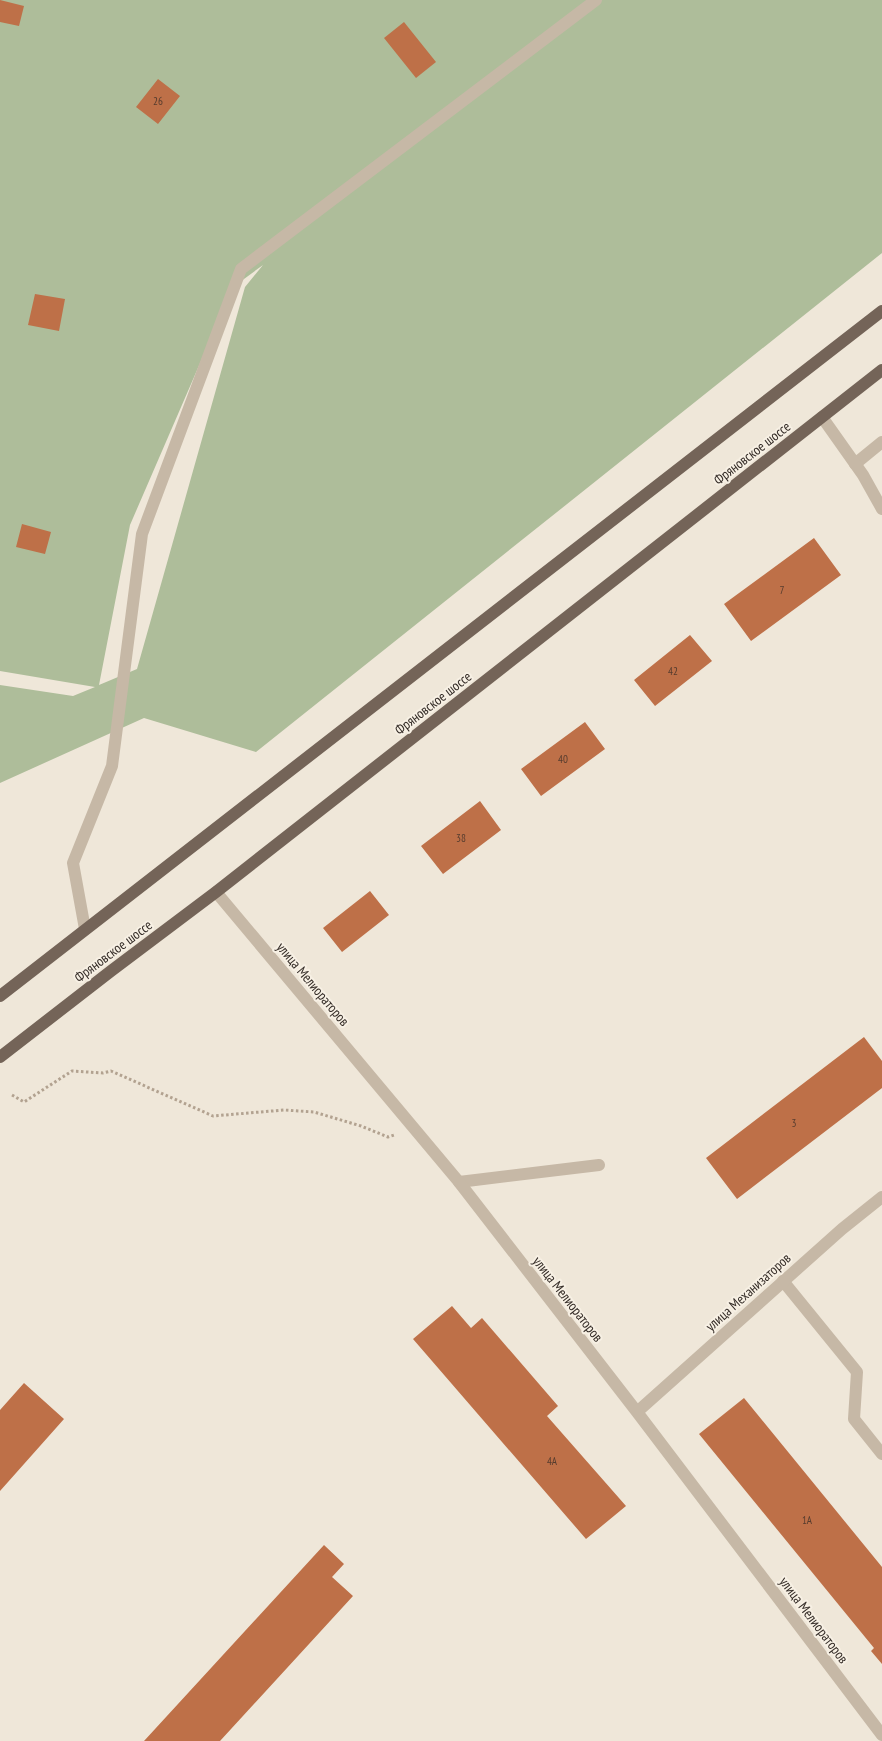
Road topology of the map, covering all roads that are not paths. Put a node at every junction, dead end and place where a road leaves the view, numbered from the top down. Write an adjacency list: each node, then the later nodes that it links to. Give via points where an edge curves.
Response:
1 (596, 0): 9 (street, via 241,269 142,534 112,766 73,862)
2 (882, 311): 9 (main road)
3 (882, 370): 4 (main road, Фряновское шоссе)
4 (822, 417): 6 (street); 8 (main road, Фряновское шоссе)
5 (882, 442): 6 (street)
6 (855, 464): 7 (street, via 864,474)
7 (882, 509)
8 (216, 892): 11 (main road, Фряновское шоссе); 13 (street, улица Мелиораторов)
9 (85, 929): 10 (main road)
10 (0, 996)
11 (0, 1057)
12 (599, 1165): 13 (street)
13 (459, 1182): 16 (street, улица Мелиораторов)
14 (882, 1197): 15 (street, улица Механизаторов)
15 (783, 1281): 16 (street, улица Механизаторов); 17 (street, via 857,1372 854,1419)
16 (637, 1412): 18 (street, улица Мелиораторов)
17 (882, 1454)
18 (882, 1734)

